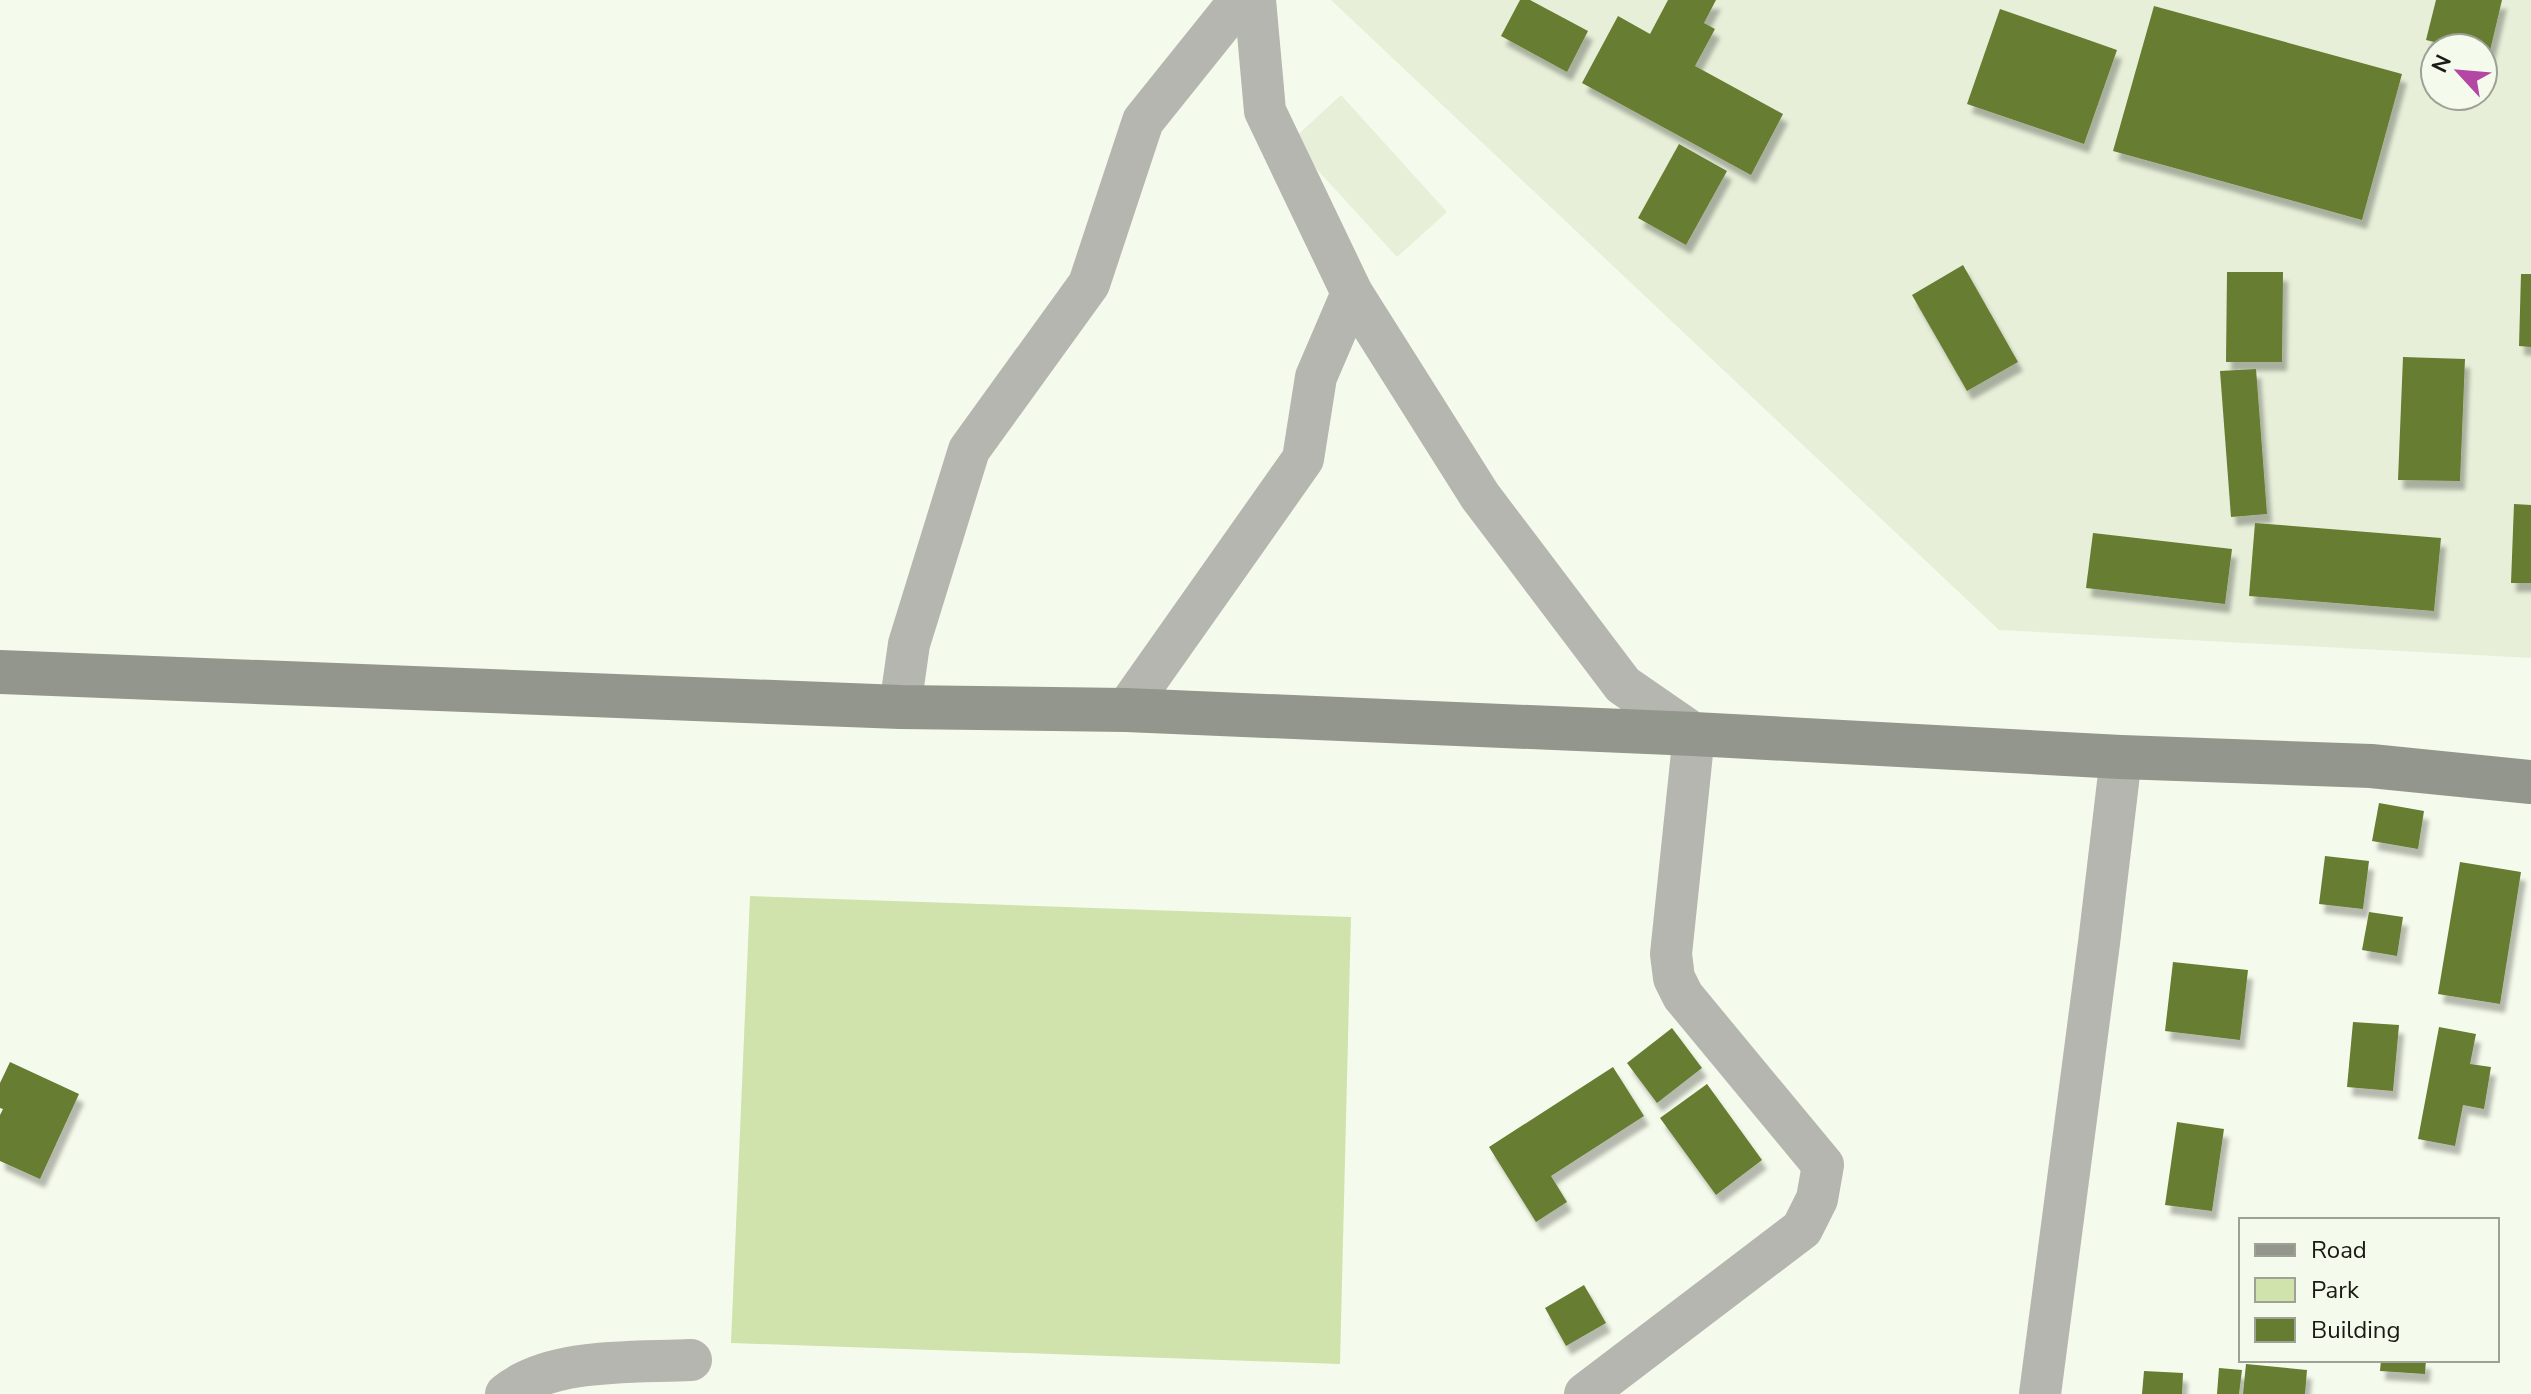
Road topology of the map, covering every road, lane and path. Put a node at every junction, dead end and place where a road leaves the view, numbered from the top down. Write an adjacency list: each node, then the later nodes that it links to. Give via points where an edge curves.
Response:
1 (1240, 0): 5 (street, via 1143,121 1089,284 969,450 909,644)
2 (1255, 0): 3 (street, via 1265,111)
3 (1352, 293): 6 (street, via 1316,377 1303,459); 7 (street, via 1480,496 1623,685)
4 (0, 672): 5 (street)
5 (900, 707): 6 (street)
6 (1126, 710): 7 (street)
7 (1694, 734): 8 (street); 12 (street, via 1671,954 1674,978 1683,996 1823,1165 1817,1199 1802,1229)
8 (2121, 757): 9 (street, via 2371,766); 13 (street)
9 (2531, 782)
10 (691, 1360): 11 (street, via 567,1368 522,1381)
11 (506, 1394)
12 (1585, 1394)
13 (2040, 1394)

